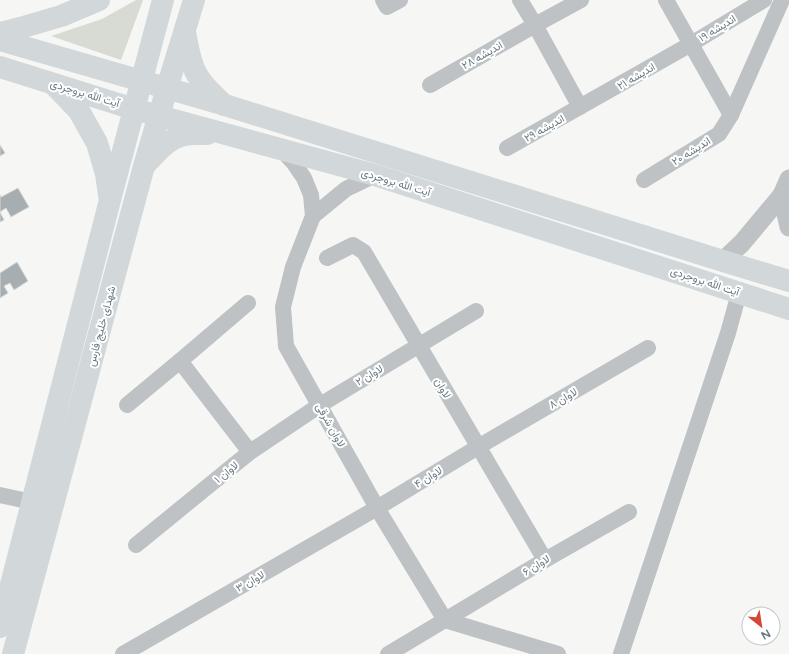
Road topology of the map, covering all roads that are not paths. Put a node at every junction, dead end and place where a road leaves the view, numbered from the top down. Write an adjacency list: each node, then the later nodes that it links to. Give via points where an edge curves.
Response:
1 (99, 0): 11 (main road, via 61,16)
2 (163, 0): 16 (main road, شهدای خلیج فارس)
3 (194, 0): 10 (main road, شهدای خلیج فارس)
4 (520, 0): 9 (street)
5 (581, 0): 9 (street, اندیشه ۲۸)
6 (666, 0): 13 (street)
7 (764, 0): 13 (street, اندیشه ۱۹)
8 (782, 0): 24 (street, اندیشه ۲۰)
9 (535, 25): 18 (street, اندیشه ۲۸); 22 (street)
10 (185, 30): 19 (main road, شهدای خلیج فارس); 21 (main road, via 193,67 201,80)
11 (0, 32)
12 (0, 40): 15 (main road, آیت الله بروجردی)
13 (691, 44): 22 (street, اندیشه ۲۱); 24 (street)
14 (0, 67): 17 (main road, آیت الله بروجردی)
15 (93, 67): 16 (main road, آیت الله بروجردی); 20 (main road, via 94,80)
16 (141, 81): 19 (main road, آیت الله بروجردی); 23 (main road, شهدای خلیج فارس)
17 (52, 83): 20 (main road, آیت الله بروجردی); 33 (main road, via 79,111 97,143)
18 (430, 85)
19 (167, 88): 21 (main road, آیت الله بروجردی); 25 (main road, شهدای خلیج فارس)
20 (86, 94): 23 (main road, آیت الله بروجردی)
21 (225, 106): 37 (main road, آیت الله بروجردی)
22 (580, 107): 27 (street, اندیشه ۲۹)
23 (134, 109): 25 (main road, آیت الله بروجردی); 33 (main road, شهدای خلیج فارس)
24 (731, 115): 31 (street, اندیشه ۲۰, via 719,134)
25 (159, 116): 26 (main road, آیت الله بروجردی); 29 (main road, شهدای خلیج فارس)
26 (222, 133): 28 (main road, آیت الله بروجردی); 29 (main road, via 182,135 169,142)
27 (507, 148)
28 (281, 149): 30 (main road, آیت الله بروجردی); 34 (street, via 304,178 311,196)
29 (144, 166): 58 (main road, شهدای خلیج فارس)
30 (375, 175): 34 (street, via 346,190); 39 (main road, آیت الله بروجردی)
31 (644, 180)
32 (785, 187): 35 (street); 37 (street, via 742,243)
33 (110, 200): 51 (main road, شهدای خلیج فارس)
34 (313, 216): 47 (street, لاوان شرقی, via 293,267 283,308 286,346)
35 (789, 227)
36 (327, 258): 43 (street, لاوان, via 353,245 364,252)
37 (723, 261): 38 (main road, آیت الله بروجردی)
38 (789, 281)
39 (739, 292): 41 (main road, آیت الله بروجردی); 62 (street)
40 (248, 302): 45 (street)
41 (789, 309)
42 (476, 311): 43 (street)
43 (418, 346): 47 (street, لاوان ۲); 48 (street, لاوان)
44 (648, 348): 48 (street, لاوان ۸)
45 (180, 361): 46 (street); 49 (street)
46 (127, 404)
47 (320, 405): 49 (street, لاوان ۱); 52 (street, لاوان شرقی)
48 (478, 447): 52 (street, لاوان ۴); 55 (street, لاوان)
49 (250, 452): 54 (street, لاوان ۱)
50 (0, 496): 51 (street)
51 (32, 502): 57 (main road, شهدای خلیج فارس)
52 (377, 508): 56 (street, لاوان شرقی); 59 (street, لاوان ۳)
53 (629, 512): 55 (street, لاوان ۶)
54 (136, 545)
55 (545, 560): 56 (street, لاوان ۶)
56 (445, 620): 60 (street); 61 (street)
57 (0, 627)
58 (13, 654)
59 (123, 654)
60 (388, 654)
61 (558, 654)
62 (621, 654)

